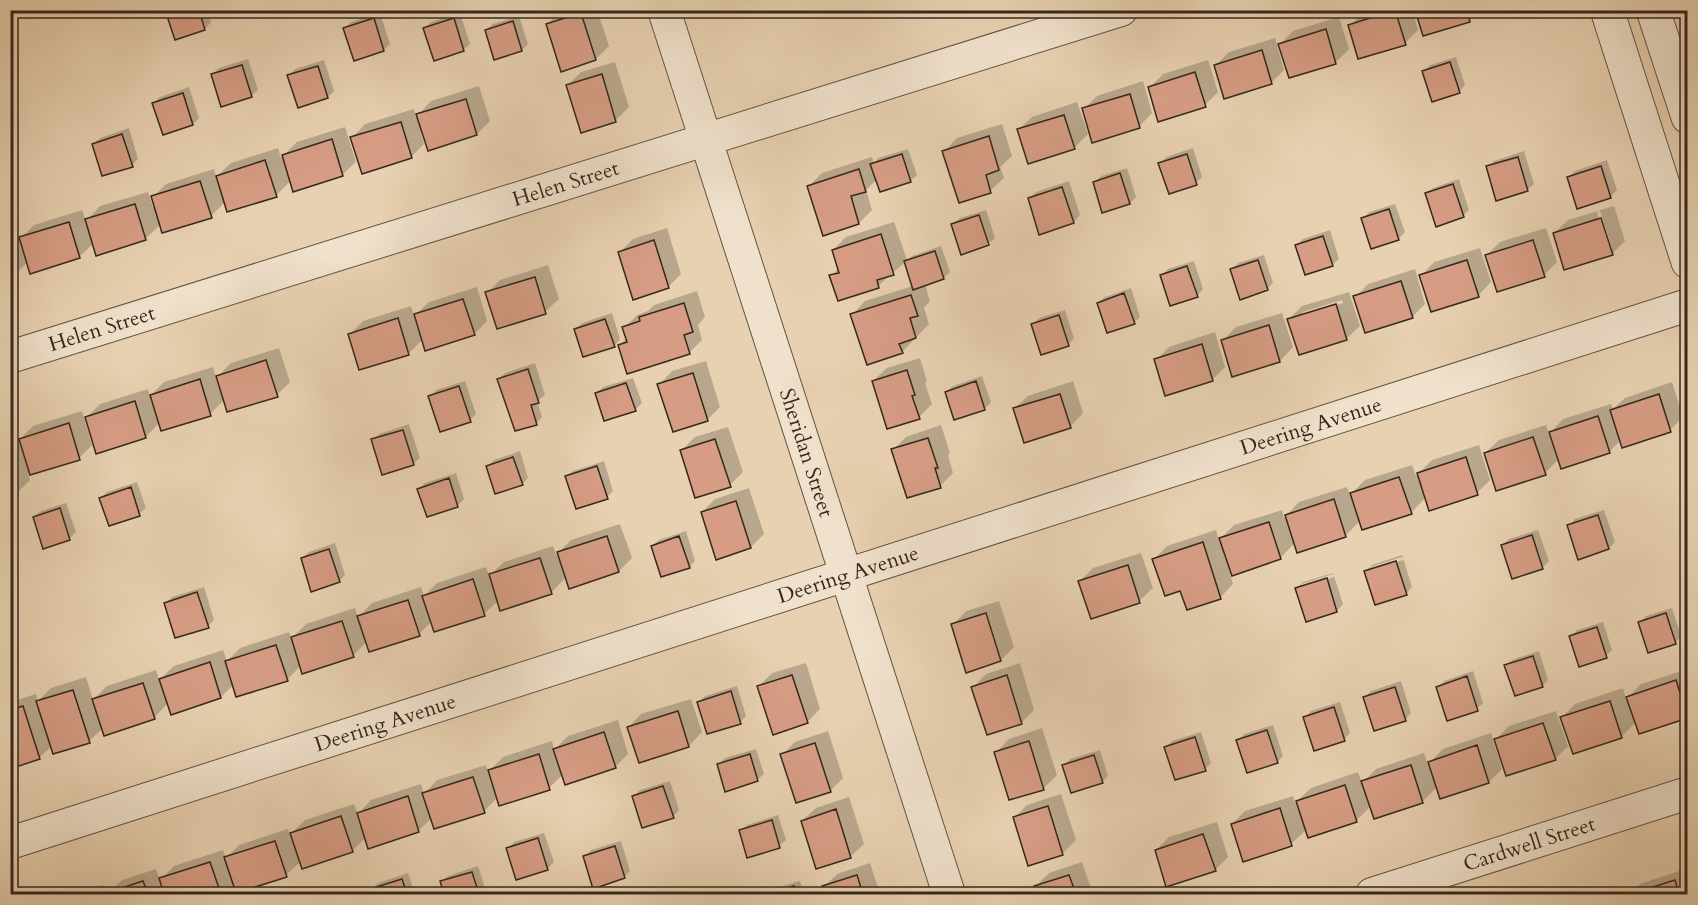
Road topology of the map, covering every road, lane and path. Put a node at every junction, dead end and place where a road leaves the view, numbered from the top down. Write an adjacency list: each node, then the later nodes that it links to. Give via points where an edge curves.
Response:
1 (664, 10): 6 (street, Sheridan Street)
2 (1121, 10): 6 (street, Helen Street)
3 (1607, 10): 7 (street)
4 (1653, 10): 5 (street)
5 (1688, 117)
6 (705, 141): 9 (street, Helen Street); 10 (street, Sheridan Street)
7 (1688, 262)
8 (1688, 305): 10 (street, Deering Avenue)
9 (10, 357)
10 (846, 574): 12 (street, Deering Avenue); 13 (street, Sheridan Street)
11 (1688, 793): 14 (street, Cardwell Street)
12 (10, 843)
13 (949, 894)
14 (1372, 894)

